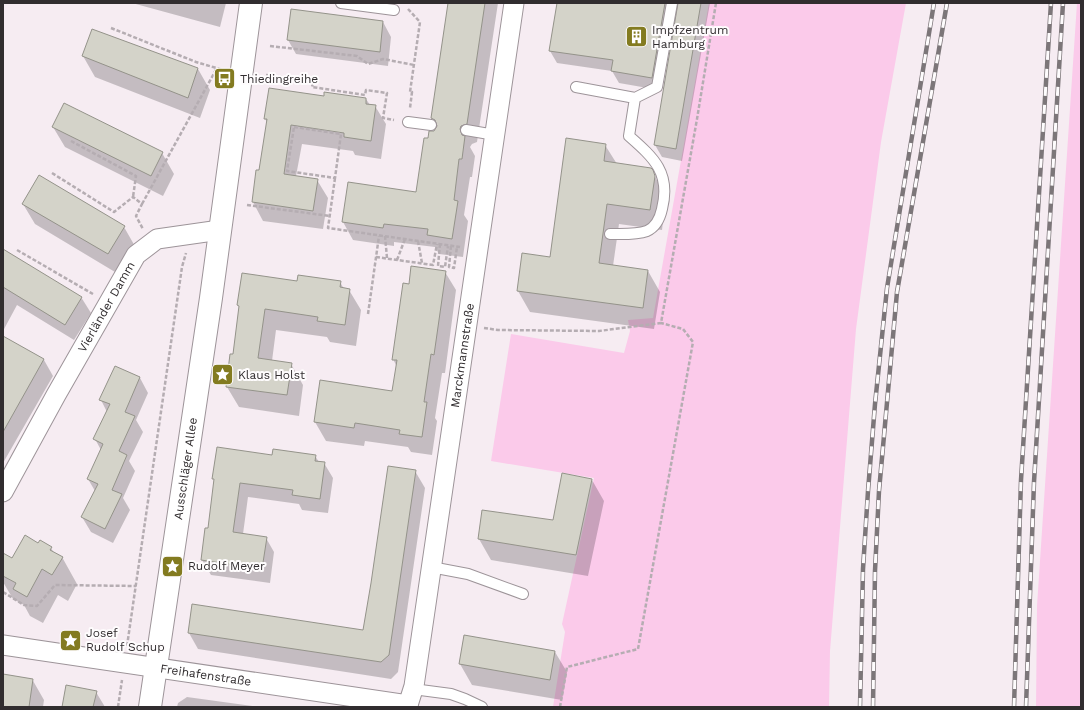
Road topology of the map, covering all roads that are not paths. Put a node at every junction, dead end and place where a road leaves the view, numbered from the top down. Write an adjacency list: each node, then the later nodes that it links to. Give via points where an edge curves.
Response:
1 (251, 3): 12 (street)
2 (341, 3): 5 (lane)
3 (514, 3): 11 (street, Marckmannstraße)
4 (672, 3): 7 (lane, via 657,87)
5 (394, 10)
6 (576, 87): 7 (lane)
7 (635, 98): 13 (lane, via 629,136 644,149 663,175 664,201 660,217 649,230 640,233)
8 (408, 122): 9 (lane)
9 (431, 125)
10 (466, 130): 11 (lane)
11 (495, 135): 15 (street, Marckmannstraße)
12 (220, 230): 14 (street, Vierländer Damm, via 157,239 136,255); 18 (street, Ausschläger Allee)
13 (610, 234)
14 (3, 492)
15 (431, 567): 16 (lane, via 468,574); 19 (street, Marckmannstraße)
16 (523, 594)
17 (3, 645): 18 (street, Freihafenstraße)
18 (156, 667): 19 (street, Freihafenstraße); 20 (street, Ausschläger Allee)
19 (410, 700): 21 (lane, via 452,694)
20 (150, 707)
21 (482, 707)

